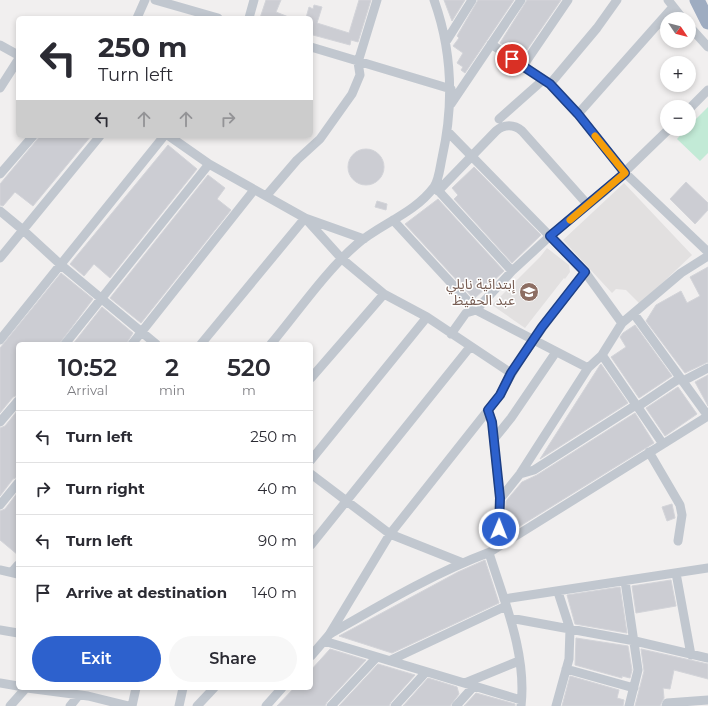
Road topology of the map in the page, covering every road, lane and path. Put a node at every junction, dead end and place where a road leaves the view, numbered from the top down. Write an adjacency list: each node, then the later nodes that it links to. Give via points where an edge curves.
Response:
1 (145, 0): 13 (street)
2 (155, 0): 14 (street)
3 (254, 0): 15 (street)
4 (377, 0): 24 (street)
5 (434, 0): 18 (street)
6 (472, 0): 18 (street)
7 (521, 0): 19 (street)
8 (568, 0): 26 (street)
9 (616, 0): 27 (street, via 597,28)
10 (697, 0): 16 (highway)
11 (671, 4): 12 (street); 33 (street)
12 (677, 12)
13 (138, 16)
14 (211, 16)
15 (249, 16)
16 (708, 22)
17 (696, 34): 21 (street)
18 (447, 40): 29 (street)
19 (491, 44): 26 (street); 32 (street)
20 (0, 45): 23 (street)
21 (708, 47)
22 (313, 48): 24 (street)
23 (16, 54)
24 (358, 62): 29 (street); 47 (street, via 360,75 352,94 320,139 297,160)
25 (16, 63): 28 (street)
26 (523, 66): 27 (street)
27 (547, 82): 33 (street); 34 (street)
28 (0, 88)
29 (451, 89): 32 (street)
30 (708, 90): 31 (street)
31 (696, 102)
32 (449, 107): 35 (street)
33 (578, 114): 43 (street)
34 (499, 119)
35 (448, 132): 41 (street); 45 (street)
36 (662, 136): 43 (street)
37 (31, 138): 44 (street)
38 (98, 138): 52 (street)
39 (162, 138): 59 (street)
40 (172, 138): 42 (street)
41 (471, 156): 45 (street); 48 (street, via 499,128 515,126); 53 (street)
42 (209, 164): 46 (street); 63 (street)
43 (625, 173): 48 (street); 55 (street)
44 (0, 174)
45 (436, 189): 51 (street); 60 (street)
46 (254, 190): 47 (street); 68 (street)
47 (267, 195): 50 (street)
48 (588, 205): 53 (street)
49 (0, 212): 52 (street)
50 (305, 218): 54 (street); 58 (street); 75 (street)
51 (393, 220): 54 (street); 64 (street)
52 (23, 230): 57 (street); 59 (street)
53 (550, 236): 60 (street); 61 (street)
54 (364, 239): 58 (street)
55 (708, 252)
56 (708, 256): 65 (street, via 681,273)
57 (0, 258)
58 (342, 259): 62 (street); 76 (street)
59 (61, 266): 63 (street); 70 (street)
60 (512, 271): 64 (street)
61 (585, 272): 67 (street); 71 (street)
62 (384, 294): 66 (street); 83 (street)
63 (102, 300): 68 (street); 72 (street)
64 (476, 310): 69 (street, via 466,313); 71 (street)
65 (634, 314): 67 (street); 84 (street)
66 (427, 317): 69 (street); 93 (street)
67 (622, 322): 79 (street)
68 (142, 331): 73 (street); 74 (street)
69 (451, 334): 77 (street)
70 (0, 340)
71 (534, 341): 78 (street); 82 (street)
72 (67, 342)
73 (134, 342)
74 (154, 342)
75 (203, 342)
76 (273, 342)
77 (470, 347): 82 (street); 98 (street)
78 (556, 352): 80 (street); 90 (street)
79 (602, 355): 80 (street); 86 (street)
80 (588, 368): 94 (street)
81 (708, 368): 84 (street)
82 (511, 373): 87 (street, via 500,395)
83 (313, 376)
84 (682, 379): 86 (street); 88 (street)
85 (16, 402): 89 (street)
86 (637, 406): 91 (street); 94 (street, via 534,470)
87 (488, 410): 90 (street); 100 (street)
88 (708, 416): 91 (street)
89 (0, 422)
90 (494, 439): 97 (street)
91 (663, 444): 92 (street)
92 (649, 452): 101 (street, via 680,505 682,515); 103 (street)
93 (313, 458)
94 (520, 474): 97 (street)
95 (313, 475): 98 (street)
96 (16, 485): 99 (street)
97 (500, 498): 103 (street)
98 (347, 500): 100 (street); 102 (street)
99 (0, 505)
100 (390, 534): 105 (street); 117 (street)
101 (678, 541)
102 (313, 542)
103 (498, 546): 104 (street)
104 (490, 552): 105 (street); 112 (street)
105 (463, 563): 117 (street, via 372,610)
106 (708, 568): 109 (street)
107 (0, 570): 108 (street)
108 (15, 573)
109 (676, 573): 110 (street); 120 (street)
110 (625, 581): 111 (street); 118 (street)
111 (558, 592): 112 (street); 114 (street)
112 (505, 603): 113 (street); 123 (street)
113 (510, 618): 114 (street); 124 (street)
114 (570, 628): 118 (street); 125 (street, via 569,659)
115 (0, 630): 116 (street)
116 (16, 633)
117 (327, 638): 119 (street); 121 (street)
118 (635, 640): 120 (street); 131 (street, via 638,670)
119 (314, 648)
120 (691, 655): 122 (street)
121 (376, 658): 123 (street); 147 (street)
122 (708, 658)
123 (392, 660): 126 (street)
124 (519, 662): 128 (street); 140 (street)
125 (566, 669): 131 (street); 150 (street)
126 (426, 672): 128 (street); 148 (street)
127 (0, 683): 129 (street)
128 (465, 683): 130 (street)
129 (16, 686)
130 (474, 686): 140 (street); 149 (street)
131 (634, 688): 151 (street)
132 (25, 690): 141 (street)
133 (51, 690): 138 (street)
134 (135, 690): 143 (street)
135 (183, 690): 144 (street)
136 (212, 690): 145 (street)
137 (280, 690): 146 (street)
138 (86, 693): 142 (street); 143 (street)
139 (708, 700): 152 (street, via 667,703)
140 (521, 703)
141 (10, 706)
142 (70, 706)
143 (131, 706)
144 (179, 706)
145 (197, 706)
146 (266, 706)
147 (332, 706)
148 (395, 706)
149 (456, 706)
150 (556, 706)
151 (629, 706)
152 (666, 706)

